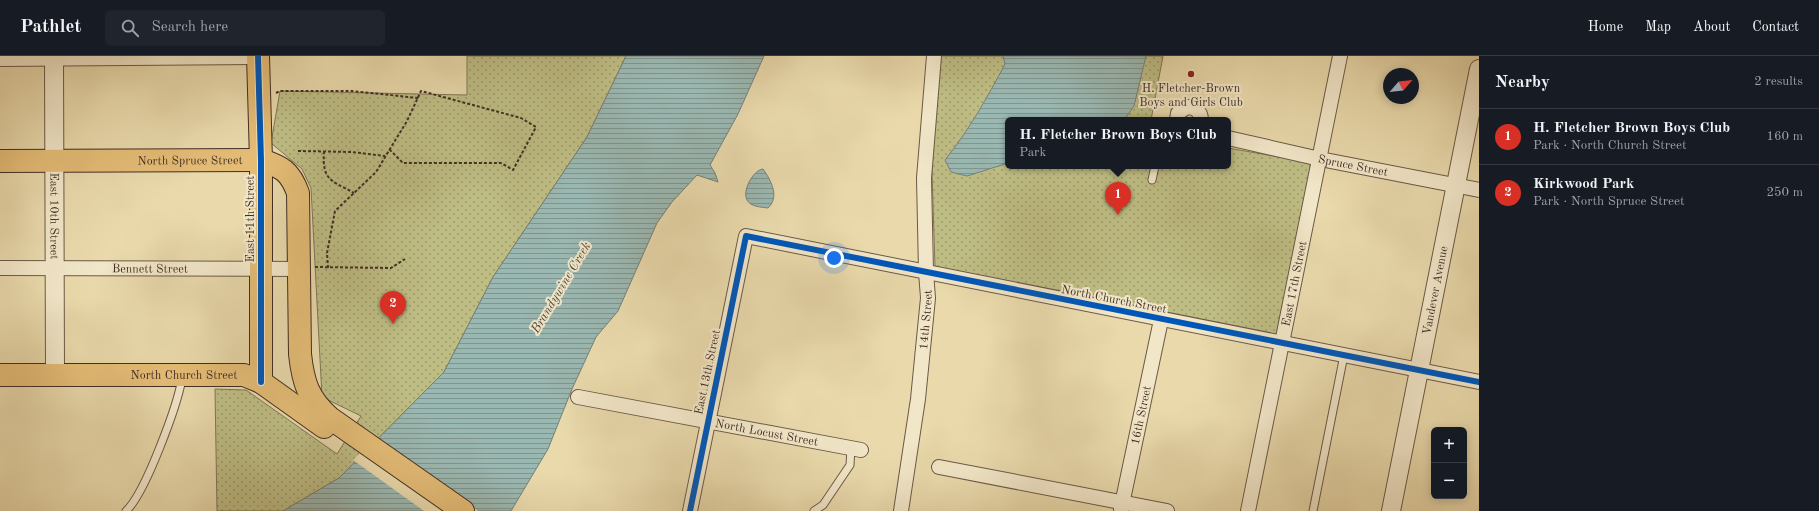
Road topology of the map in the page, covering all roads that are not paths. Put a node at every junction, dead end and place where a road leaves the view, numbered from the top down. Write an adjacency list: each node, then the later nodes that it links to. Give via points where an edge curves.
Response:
1 (934, 56): 23 (street, 14th Street, via 924,178)
2 (1340, 56): 10 (street, East 17th Street)
3 (54, 57): 4 (street); 5 (street); 13 (street, East 10th Street)
4 (258, 57): 11 (main road, East 11th Street)
5 (0, 59)
6 (1478, 80): 16 (street, Vandever Avenue)
7 (1178, 117): 8 (street, via 1181,110 1187,107 1195,108)
8 (1200, 117)
9 (1231, 139): 10 (street, Spruce Street)
10 (1320, 159): 16 (street, Spruce Street); 25 (street, East 17th Street)
11 (261, 160): 13 (main road, North Spruce Street); 21 (main road, East 11th Street); 22 (main road, North Spruce Street, via 283,169 290,176 298,193)
12 (0, 161): 13 (main road, North Spruce Street)
13 (53, 161): 20 (street, East 10th Street)
14 (1154, 169): 15 (lane)
15 (1152, 180)
16 (1456, 185): 17 (street, Spruce Street); 27 (street, Vandever Avenue)
17 (1479, 190)
18 (746, 236): 23 (street, North Church Street); 34 (street, East 13th Street)
19 (0, 268): 20 (street, Bennett Street)
20 (55, 268): 21 (street, Bennett Street); 29 (street, East 10th Street)
21 (261, 268): 22 (street, Bennett Street); 31 (main road, East 11th Street)
22 (306, 268): 35 (main road, North Spruce Street, via 300,354 303,377 313,401)
23 (926, 272): 24 (street, North Church Street); 44 (street, 14th Street, via 928,298 918,399)
24 (1161, 320): 25 (street, North Church Street); 38 (street, 16th Street)
25 (1282, 344): 26 (street, North Church Street); 46 (street, East 17th Street)
26 (1344, 355): 27 (street, North Church Street); 47 (lane)
27 (1418, 370): 32 (street, North Church Street); 48 (street, Vandever Avenue)
28 (0, 375): 29 (main road, North Church Street)
29 (55, 375): 30 (main road, North Church Street)
30 (182, 375): 31 (main road, North Church Street, via 244,375); 39 (lane, via 179,394 160,445 132,506)
31 (261, 382): 35 (main road, North Church Street)
32 (1479, 382)
33 (578, 397): 34 (street, North Locust Street)
34 (708, 421): 36 (street, North Locust Street); 42 (street, East 13th Street)
35 (350, 438): 40 (main road); 41 (main road)
36 (856, 449): 43 (lane, via 850,465 823,505)
37 (939, 467): 38 (street)
38 (1121, 506): 45 (street)
39 (126, 511)
40 (443, 511)
41 (463, 511)
42 (690, 511)
43 (814, 511)
44 (901, 511)
45 (1167, 511)
46 (1248, 511)
47 (1313, 511)
48 (1390, 511)

